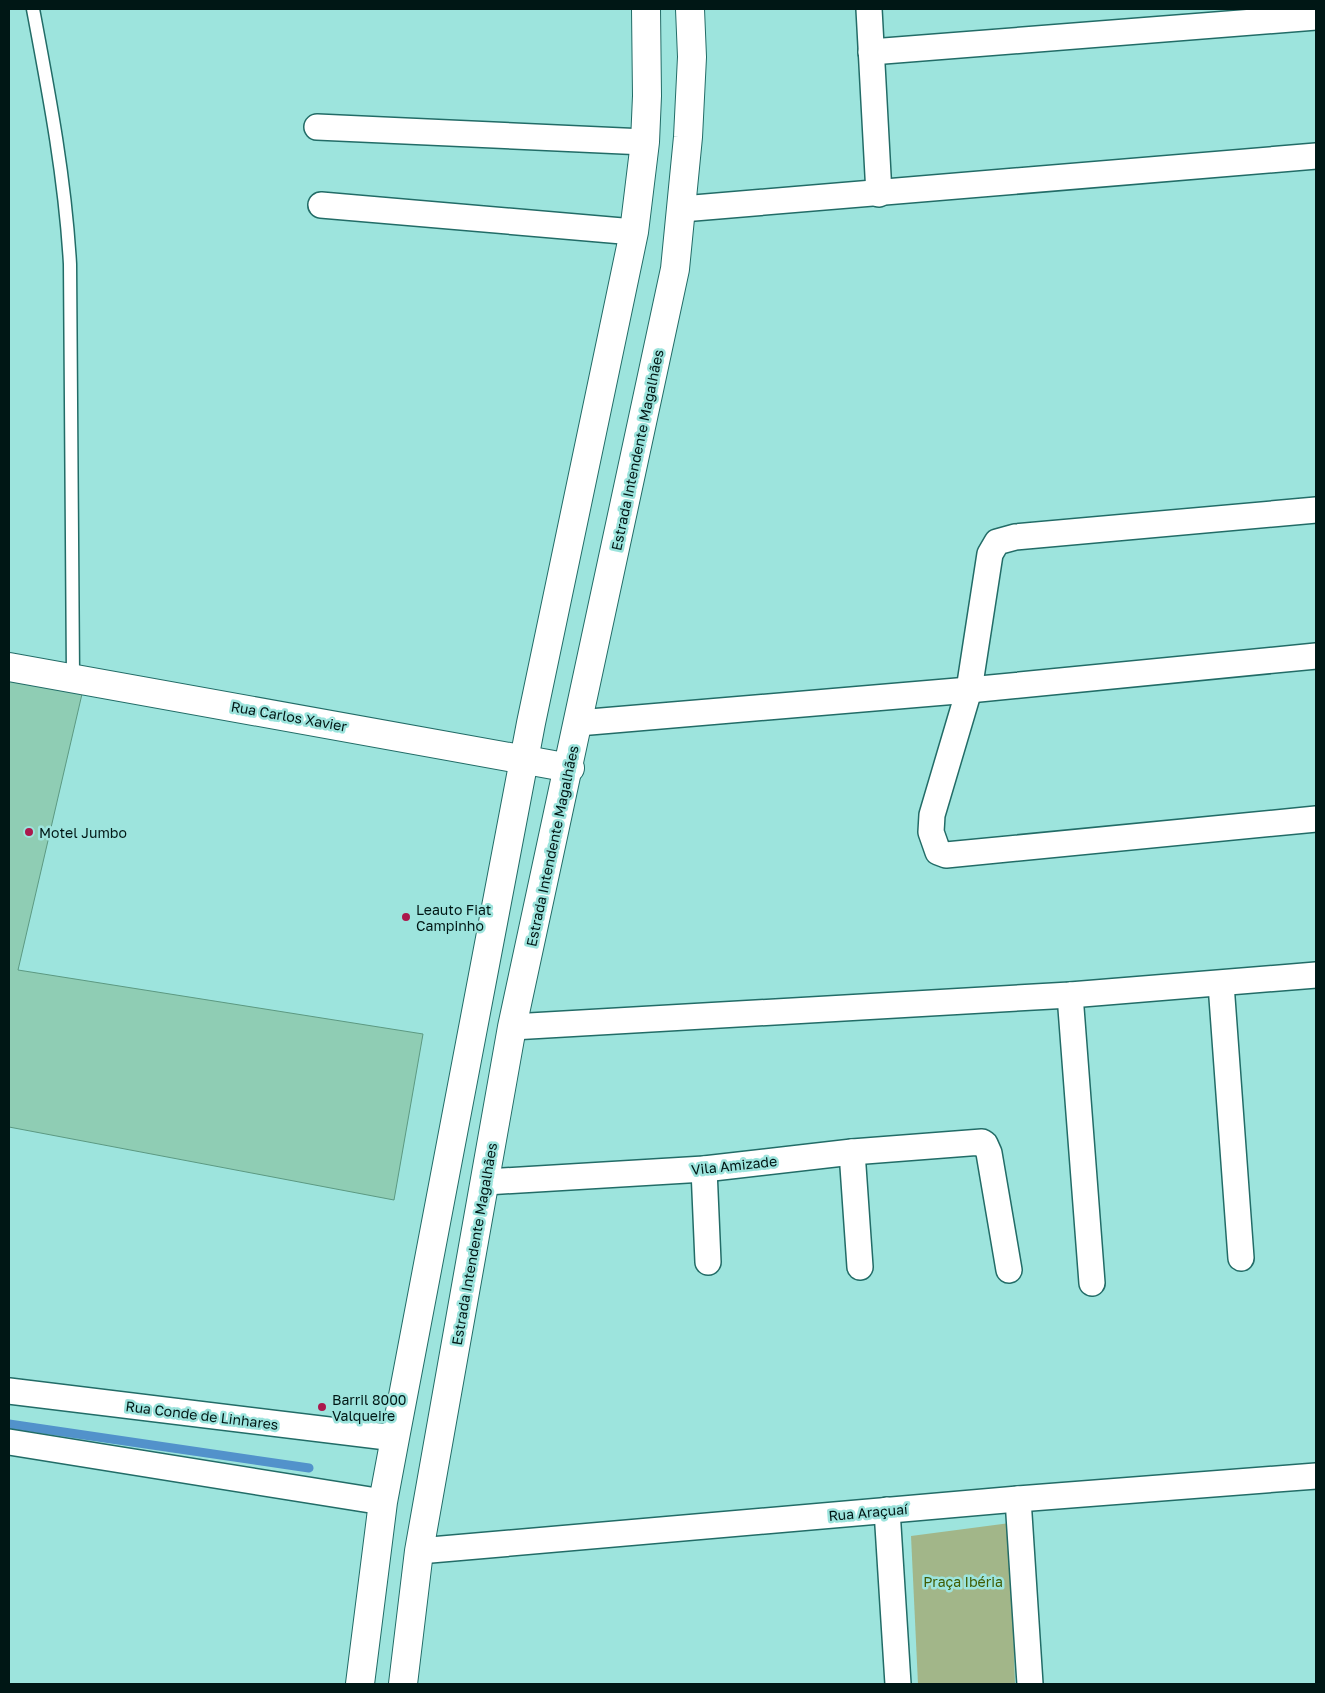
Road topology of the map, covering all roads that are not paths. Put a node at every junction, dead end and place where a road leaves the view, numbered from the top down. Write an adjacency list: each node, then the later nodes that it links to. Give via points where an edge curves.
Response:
1 (33, 9): 17 (lane, via 67,208)
2 (646, 9): 8 (main road)
3 (690, 9): 12 (main road, Estrada Intendente Magalhães, via 692,66)
4 (869, 9): 6 (street)
5 (1316, 17): 6 (street)
6 (871, 52): 10 (street)
7 (317, 127): 8 (street)
8 (645, 142): 13 (main road)
9 (1316, 156): 10 (street)
10 (879, 194): 12 (street)
11 (321, 204): 13 (street)
12 (682, 209): 19 (main road, Estrada Intendente Magalhães, via 675,269)
13 (634, 232): 20 (main road)
14 (1316, 510): 18 (street, via 1015,537 998,542 990,554)
15 (1316, 656): 18 (street)
16 (9, 666): 17 (main road, Rua Carlos Xavier)
17 (73, 676): 20 (main road, Rua Carlos Xavier)
18 (969, 690): 19 (street); 22 (street, via 932,815 934,844 938,852 946,855)
19 (578, 723): 21 (main road, Estrada Intendente Magalhães)
20 (525, 760): 21 (main road, Rua Carlos Xavier); 36 (main road)
21 (570, 768): 26 (main road, Estrada Intendente Magalhães)
22 (1316, 818)
23 (1316, 975): 24 (street)
24 (1221, 984): 25 (street); 30 (street)
25 (1070, 995): 26 (street); 34 (street)
26 (512, 1027): 29 (main road, Estrada Intendente Magalhães)
27 (852, 1152): 28 (street, Vila Amizade); 32 (street); 33 (street, Vila Amizade, via 985,1144)
28 (704, 1169): 29 (street, Vila Amizade); 31 (street)
29 (486, 1182): 42 (main road, Estrada Intendente Magalhães)
30 (1241, 1258)
31 (708, 1262)
32 (860, 1267)
33 (1009, 1270)
34 (1092, 1283)
35 (9, 1391): 36 (street, Rua Conde de Linhares)
36 (395, 1438): 40 (main road)
37 (9, 1442): 40 (street)
38 (1316, 1476): 39 (street, Rua Araçuaí)
39 (1018, 1499): 41 (street, Rua Araçuaí); 46 (street)
40 (383, 1502): 43 (main road)
41 (887, 1510): 42 (street, Rua Araçuaí); 45 (street)
42 (419, 1552): 44 (main road, Estrada Intendente Magalhães)
43 (360, 1684)
44 (403, 1684)
45 (898, 1684)
46 (1030, 1684)

